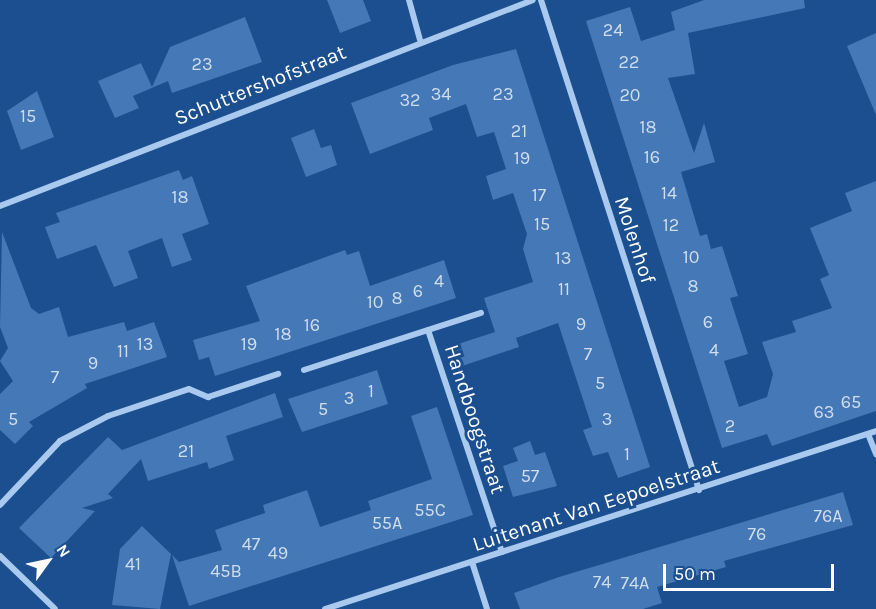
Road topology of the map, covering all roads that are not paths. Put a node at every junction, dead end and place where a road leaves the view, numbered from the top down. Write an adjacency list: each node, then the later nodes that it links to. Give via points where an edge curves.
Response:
1 (409, 0): 4 (street)
2 (533, 0): 4 (street, Schuttershofstraat)
3 (541, 0): 13 (street, Molenhof)
4 (420, 40): 5 (street, Schuttershofstraat)
5 (0, 206)
6 (481, 313): 7 (street, Handboogstraat)
7 (428, 330): 8 (street, Handboogstraat); 15 (street, Handboogstraat)
8 (304, 370)
9 (278, 374): 14 (street, via 208,397 189,389 108,416 60,441)
10 (876, 431): 11 (street, Luitenant Van Eepoelstraat)
11 (868, 434): 12 (street); 13 (street, Luitenant Van Eepoelstraat)
12 (876, 454)
13 (699, 490): 15 (street, Luitenant Van Eepoelstraat)
14 (0, 505)
15 (502, 552): 17 (street, Luitenant Van Eepoelstraat)
16 (0, 556): 18 (street)
17 (472, 562): 19 (street, Luitenant Van Eepoelstraat); 20 (street)
18 (55, 609)
19 (326, 609)
20 (487, 609)

